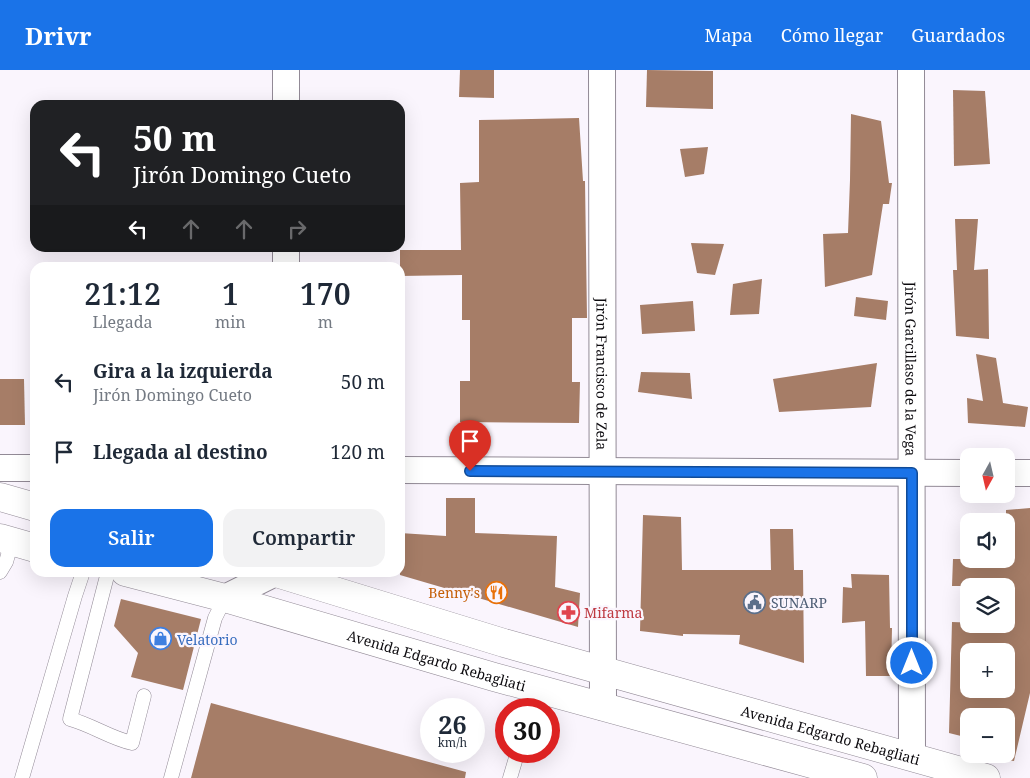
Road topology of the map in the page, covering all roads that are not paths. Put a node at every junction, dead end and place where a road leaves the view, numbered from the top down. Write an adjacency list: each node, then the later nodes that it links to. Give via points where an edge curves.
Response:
1 (286, 70): 4 (street)
2 (602, 70): 8 (street, Jirón Francisco de Zela)
3 (911, 70): 9 (street, Jirón Garcillaso de la Vega)
4 (286, 100)
5 (0, 468): 6 (street)
6 (30, 468)
7 (405, 470): 8 (street)
8 (603, 471): 9 (street); 23 (street, Jirón Francisco de Zela)
9 (912, 473): 10 (street); 29 (street, Jirón Garcillaso de la Vega)
10 (960, 473)
11 (1015, 473): 12 (street)
12 (1030, 473)
13 (0, 497): 14 (street)
14 (30, 506)
15 (16, 542): 16 (lane)
16 (0, 572)
17 (81, 577): 32 (lane)
18 (107, 577): 24 (lane, via 70,718 132,743)
19 (144, 577): 22 (street, Avenida Edgardo Rebagliati)
20 (268, 577): 22 (street)
21 (289, 577): 23 (street, Avenida Edgardo Rebagliati)
22 (225, 598): 25 (street, Avenida Edgardo Rebagliati); 33 (lane, via 215,618)
23 (603, 670): 27 (street, Jirón Francisco de Zela); 28 (street, Avenida Edgardo Rebagliati)
24 (144, 696)
25 (529, 698)
26 (560, 702): 27 (street, Avenida Edgardo Rebagliati)
27 (603, 707): 31 (street, Avenida Edgardo Rebagliati)
28 (840, 737): 29 (street, Avenida Edgardo Rebagliati); 31 (lane)
29 (912, 757): 36 (street, Avenida Edgardo Rebagliati)
30 (514, 763): 34 (lane)
31 (830, 774): 35 (street, Avenida Edgardo Rebagliati)
32 (22, 778)
33 (171, 778)
34 (510, 778)
35 (863, 778)
36 (986, 778)

